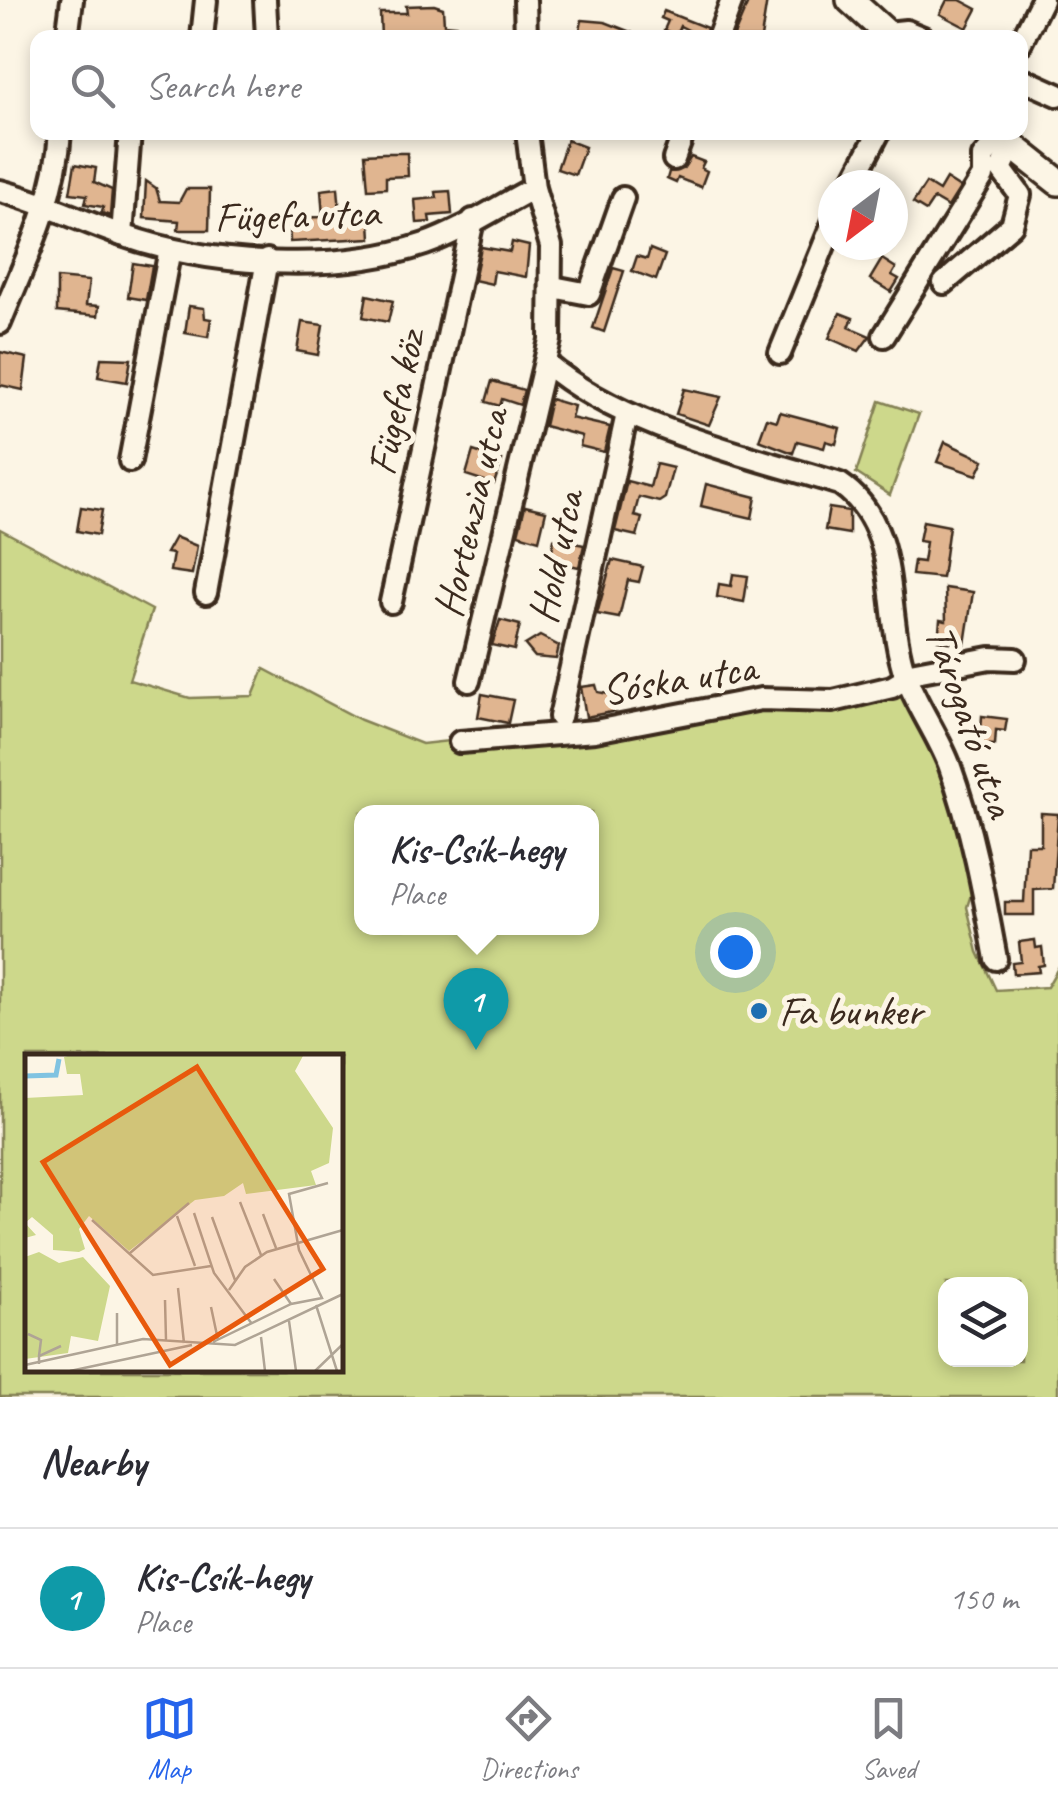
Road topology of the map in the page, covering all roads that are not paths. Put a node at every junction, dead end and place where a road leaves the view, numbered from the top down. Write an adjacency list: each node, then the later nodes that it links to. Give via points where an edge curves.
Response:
1 (72, 0): 8 (street)
2 (206, 0): 9 (street)
3 (265, 0): 10 (street)
4 (525, 0): 11 (street)
5 (732, 0): 12 (street)
6 (850, 0): 13 (main road)
7 (1042, 0): 14 (street)
8 (68, 30)
9 (203, 30)
10 (267, 30)
11 (526, 30)
12 (721, 30)
13 (884, 30)
14 (1027, 30)
15 (1028, 82): 16 (street)
16 (1058, 95)
17 (60, 140): 31 (street)
18 (129, 140): 33 (street)
19 (528, 140): 28 (street, Hortenzia utca)
20 (681, 140): 25 (street)
21 (875, 140): 26 (street)
22 (1001, 140): 40 (street, via 983,157 983,176)
23 (1002, 140): 37 (street, via 1001,169 1020,195 1012,225)
24 (1003, 140): 27 (main road)
25 (674, 160)
26 (858, 170)
27 (1058, 182)
28 (534, 188): 32 (street, Fügefa utca); 38 (street, Hortenzia utca, via 551,246)
29 (0, 191): 31 (street, Fügefa utca)
30 (623, 198): 38 (street, via 589,294)
31 (48, 203): 33 (street, Fügefa utca); 39 (street)
32 (473, 220): 35 (street, Fügefa utca, via 426,243 382,254); 46 (street, Fügefa köz)
33 (122, 235): 34 (street, Fügefa utca)
34 (170, 249): 35 (street, Fügefa utca, via 226,261); 44 (street)
35 (267, 260): 45 (street)
36 (818, 260): 41 (street)
37 (944, 283)
38 (553, 287): 42 (street, Hortenzia utca)
39 (0, 323)
40 (884, 336)
41 (780, 353)
42 (546, 363): 43 (street, Tárogató utca); 49 (street, Hortenzia utca)
43 (627, 414): 48 (street, Tárogató utca, via 840,484 862,499 884,547); 50 (street, Hold utca)
44 (130, 460)
45 (206, 593)
46 (391, 602)
47 (1015, 659): 48 (street, Sóska utca)
48 (906, 676): 51 (street, Sóska utca, via 892,687 833,701 761,699 612,728); 52 (street, Tárogató utca, via 958,794)
49 (469, 681)
50 (560, 717)
51 (460, 742)
52 (996, 959)

